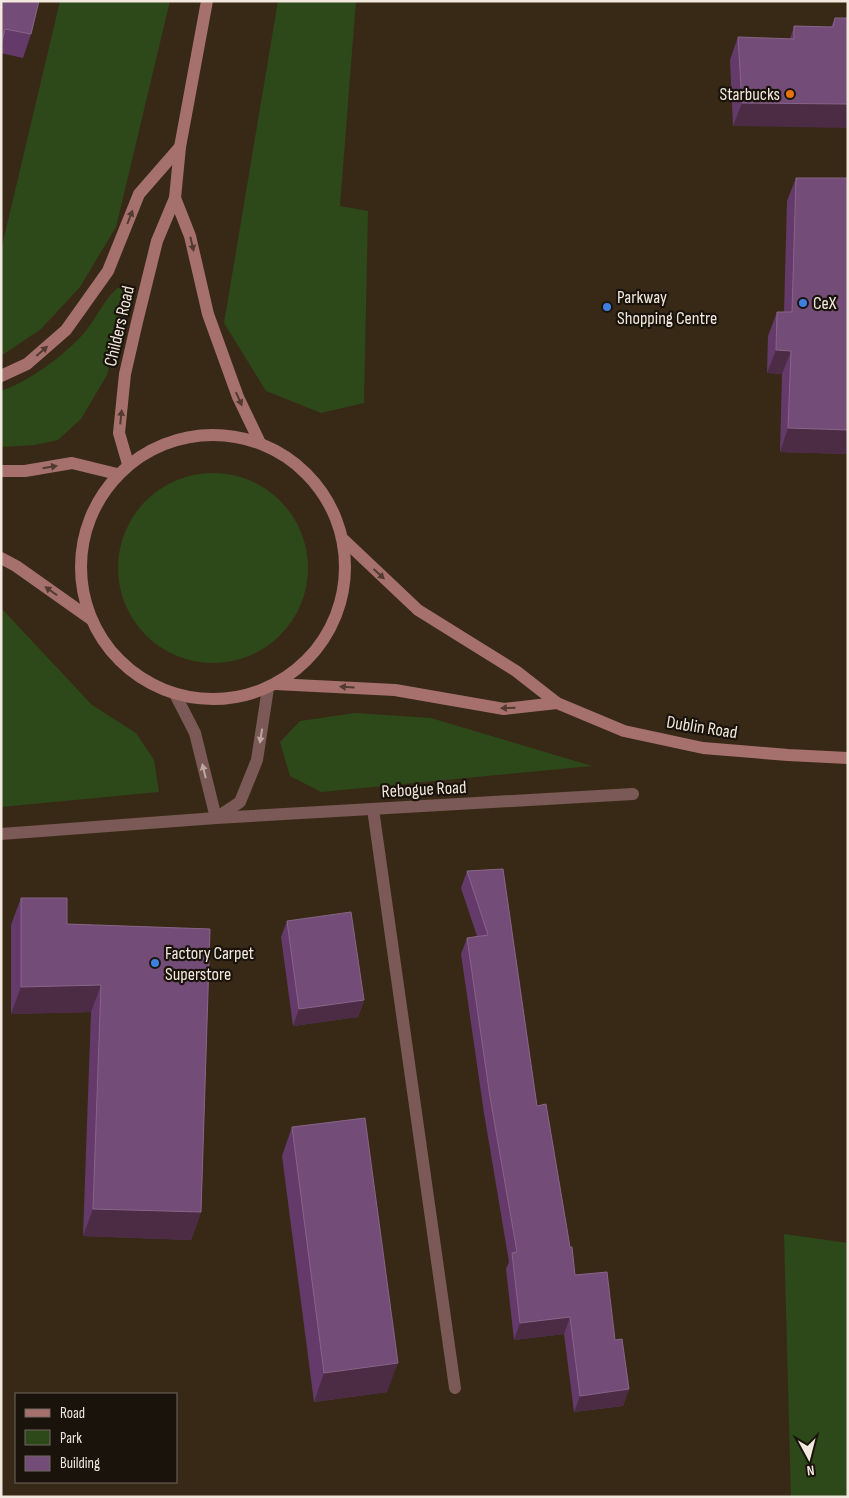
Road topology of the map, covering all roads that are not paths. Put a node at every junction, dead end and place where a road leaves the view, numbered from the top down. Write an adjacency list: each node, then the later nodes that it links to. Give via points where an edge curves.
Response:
1 (207, 1): 2 (main road, Childers Road)
2 (180, 147): 3 (main road, Childers Road); 4 (main road, one-way to 2, via 28,364 66,330 108,271 139,194)
3 (175, 198): 5 (main road, Childers Road, one-way to 5, via 190,236 208,314 238,397); 6 (main road, Childers Road, one-way to 3, via 119,433 125,374 157,241)
4 (1, 376)
5 (260, 443): 6 (main road, via 215,435 169,443); 9 (main road, via 301,468 324,494)
6 (128, 464): 8 (main road)
7 (1, 471): 8 (main road, one-way to 8, via 25,471 72,463)
8 (117, 474): 11 (main road, via 95,506 82,543 81,581)
9 (344, 540): 12 (main road, via 346,575 340,608 325,638 303,665); 14 (main road, one-way to 14, via 418,610 516,671)
10 (1, 558): 11 (main road, one-way to 10)
11 (91, 619): 13 (main road, via 111,652 140,678)
12 (271, 686): 13 (main road, via 222,699); 14 (main road, one-way to 12, via 504,709 395,690); 18 (street, Rebogue Road, one-way to 18, via 257,760 240,802)
13 (176, 694): 18 (street, one-way to 13, via 194,733)
14 (557, 703): 15 (main road, Dublin Road, via 624,731 703,748)
15 (848, 758)
16 (633, 794): 17 (street, Rebogue Road)
17 (373, 809): 18 (street, Rebogue Road); 20 (street)
18 (216, 818): 19 (street, Rebogue Road)
19 (1, 834)
20 (454, 1388)

